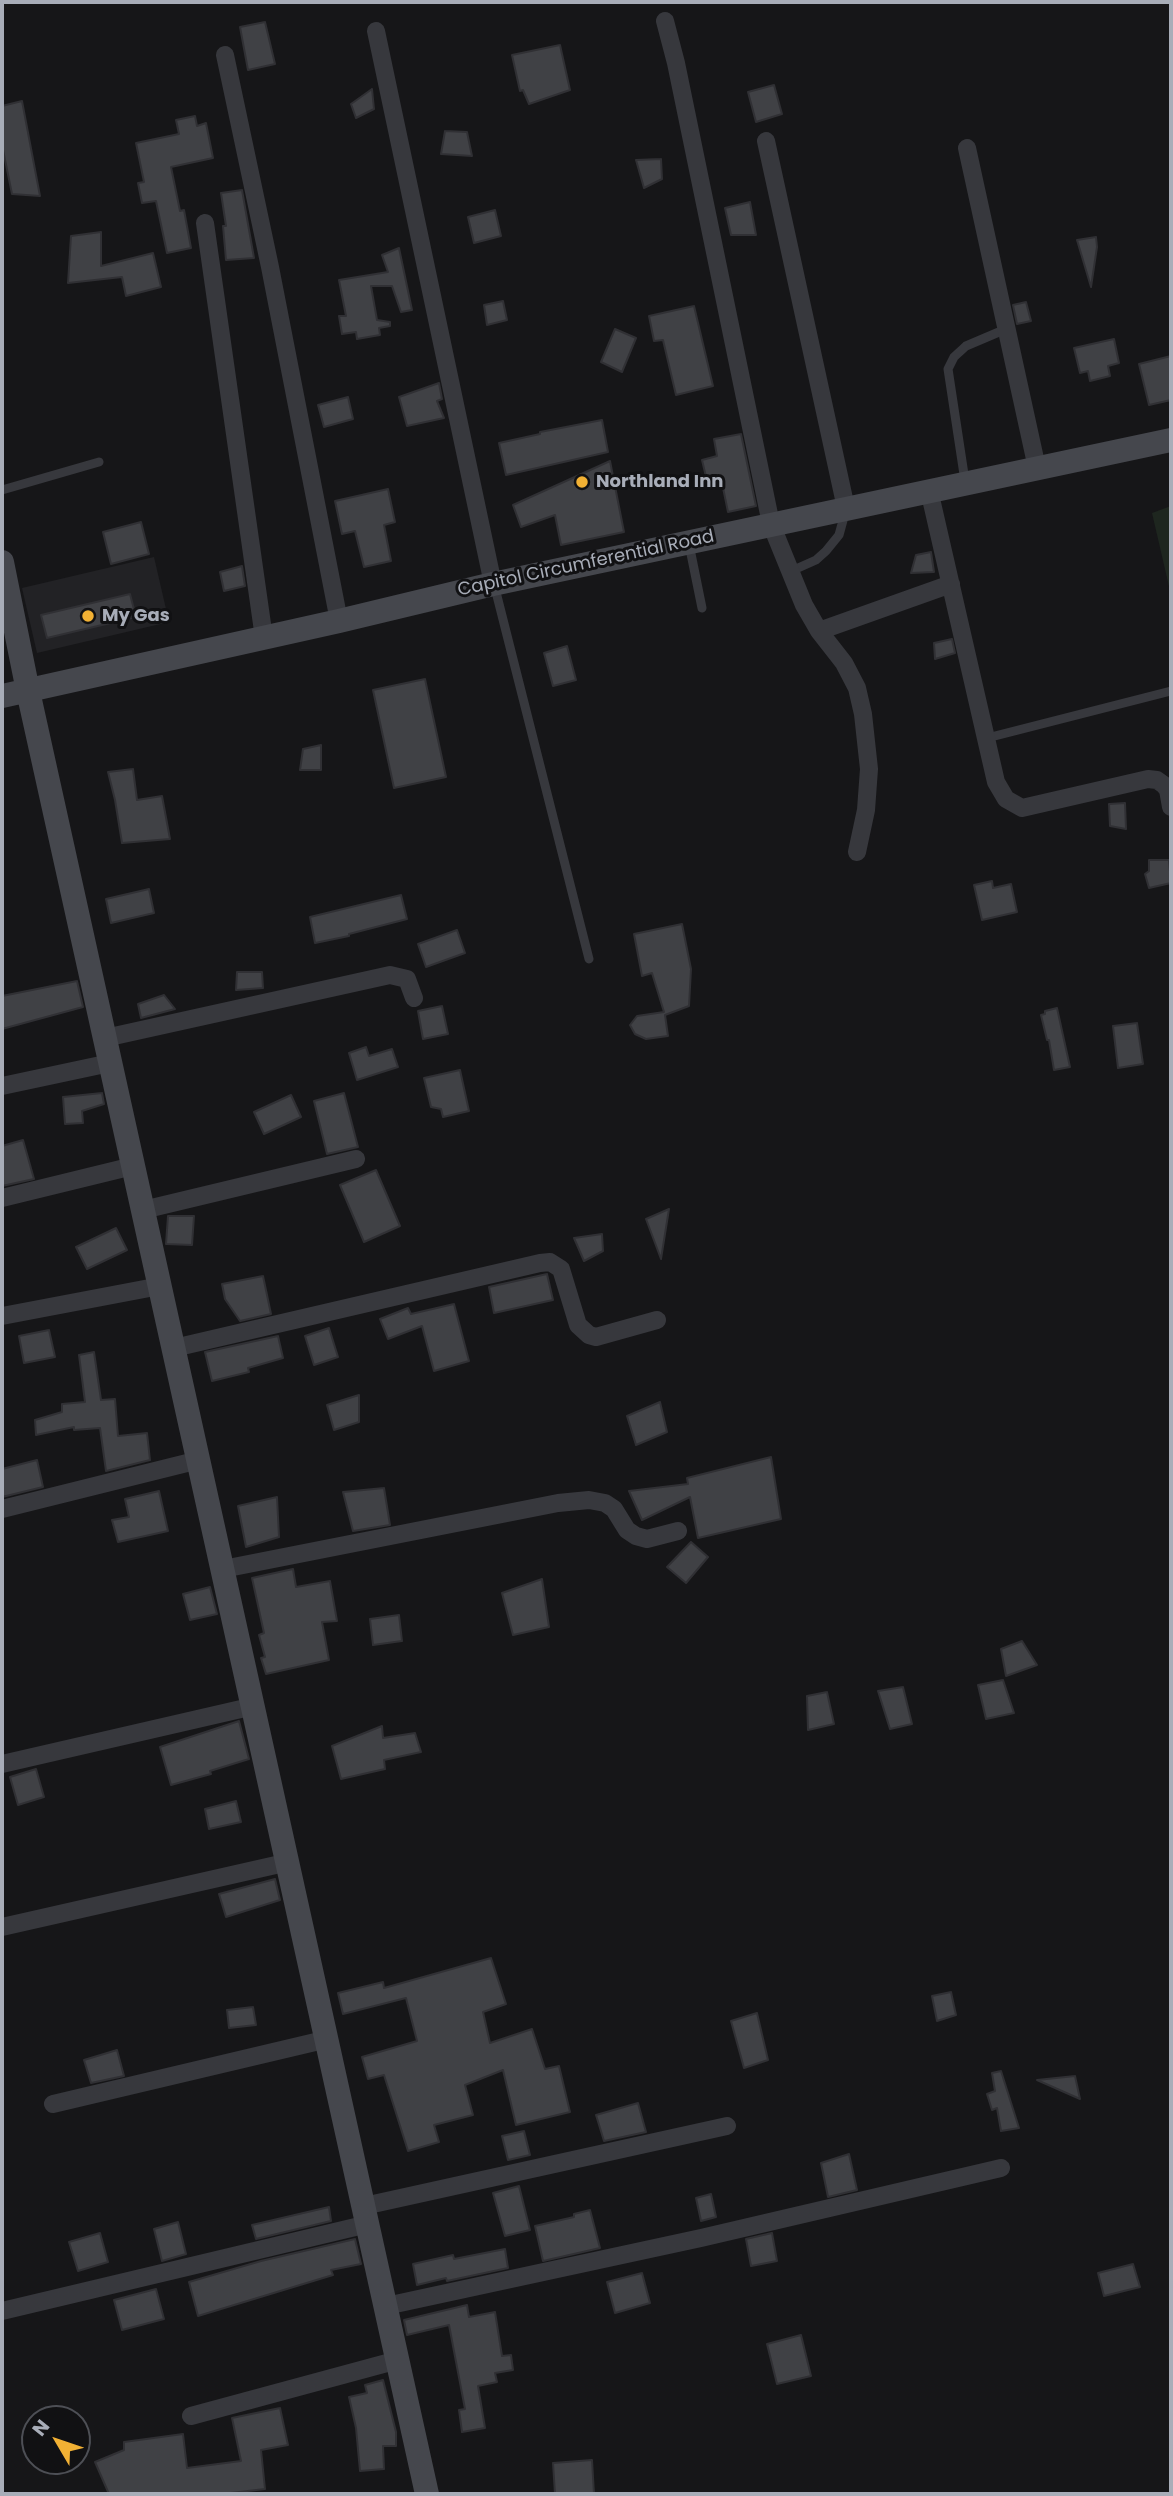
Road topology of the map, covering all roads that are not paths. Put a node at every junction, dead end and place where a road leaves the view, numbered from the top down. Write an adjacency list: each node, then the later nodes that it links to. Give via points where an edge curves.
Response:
1 (665, 21): 15 (street)
2 (376, 31): 19 (street)
3 (225, 55): 22 (street)
4 (766, 141): 14 (street)
5 (967, 148): 7 (street)
6 (205, 223): 24 (street)
7 (1006, 329): 10 (street); 11 (lane, via 966,346 948,369)
8 (1171, 440): 10 (street, Capitol Circumferential Road)
9 (99, 462): 12 (lane)
10 (1037, 468): 11 (street, Capitol Circumferential Road)
11 (965, 483): 13 (street, Capitol Circumferential Road)
12 (2, 490)
13 (929, 490): 14 (street, Capitol Circumferential Road); 20 (street)
14 (846, 508): 15 (street, Capitol Circumferential Road); 18 (lane, via 839,535 826,551)
15 (771, 524): 16 (street, Capitol Circumferential Road); 18 (street)
16 (689, 542): 19 (street, Capitol Circumferential Road); 21 (lane)
17 (2, 562): 25 (street)
18 (789, 572): 23 (street)
19 (494, 584): 22 (street, Capitol Circumferential Road); 31 (lane)
20 (951, 584): 23 (street); 28 (street)
21 (702, 608)
22 (339, 621): 24 (street, Capitol Circumferential Road)
23 (819, 631): 30 (street, via 844,663 863,714 869,769)
24 (264, 638): 25 (street, Capitol Circumferential Road)
25 (27, 691): 27 (street, Capitol Circumferential Road); 33 (street)
26 (1171, 691): 28 (lane)
27 (2, 696)
28 (987, 738): 29 (street, via 1000,792 1013,805 1022,808 1060,801 1148,779 1168,790)
29 (1171, 807)
30 (857, 852)
31 (589, 959)
32 (414, 998): 33 (street, via 407,979 390,975)
33 (105, 1038): 34 (street)
34 (110, 1063): 35 (street); 37 (street)
35 (2, 1086)
36 (356, 1159): 39 (street)
37 (133, 1166): 38 (street); 39 (street)
38 (2, 1198)
39 (144, 1210): 40 (street)
40 (160, 1286): 41 (street); 43 (street)
41 (2, 1316)
42 (657, 1321): 43 (street, via 589,1335 578,1325 565,1275 550,1262)
43 (174, 1348): 44 (street)
44 (199, 1460): 45 (street); 47 (street)
45 (2, 1509)
46 (678, 1531): 47 (street, via 647,1539 636,1536 605,1503 589,1500)
47 (223, 1569): 48 (street)
48 (254, 1706): 49 (street); 50 (street)
49 (2, 1764)
50 (289, 1862): 51 (street); 52 (street)
51 (2, 1927)
52 (328, 2039): 53 (street); 56 (street)
53 (53, 2105)
54 (727, 2126): 56 (street)
55 (1001, 2168): 57 (street)
56 (366, 2215): 57 (street); 58 (street)
57 (386, 2306): 59 (street)
58 (2, 2311)
59 (398, 2360): 60 (street); 61 (street)
60 (191, 2416)
61 (427, 2494)

